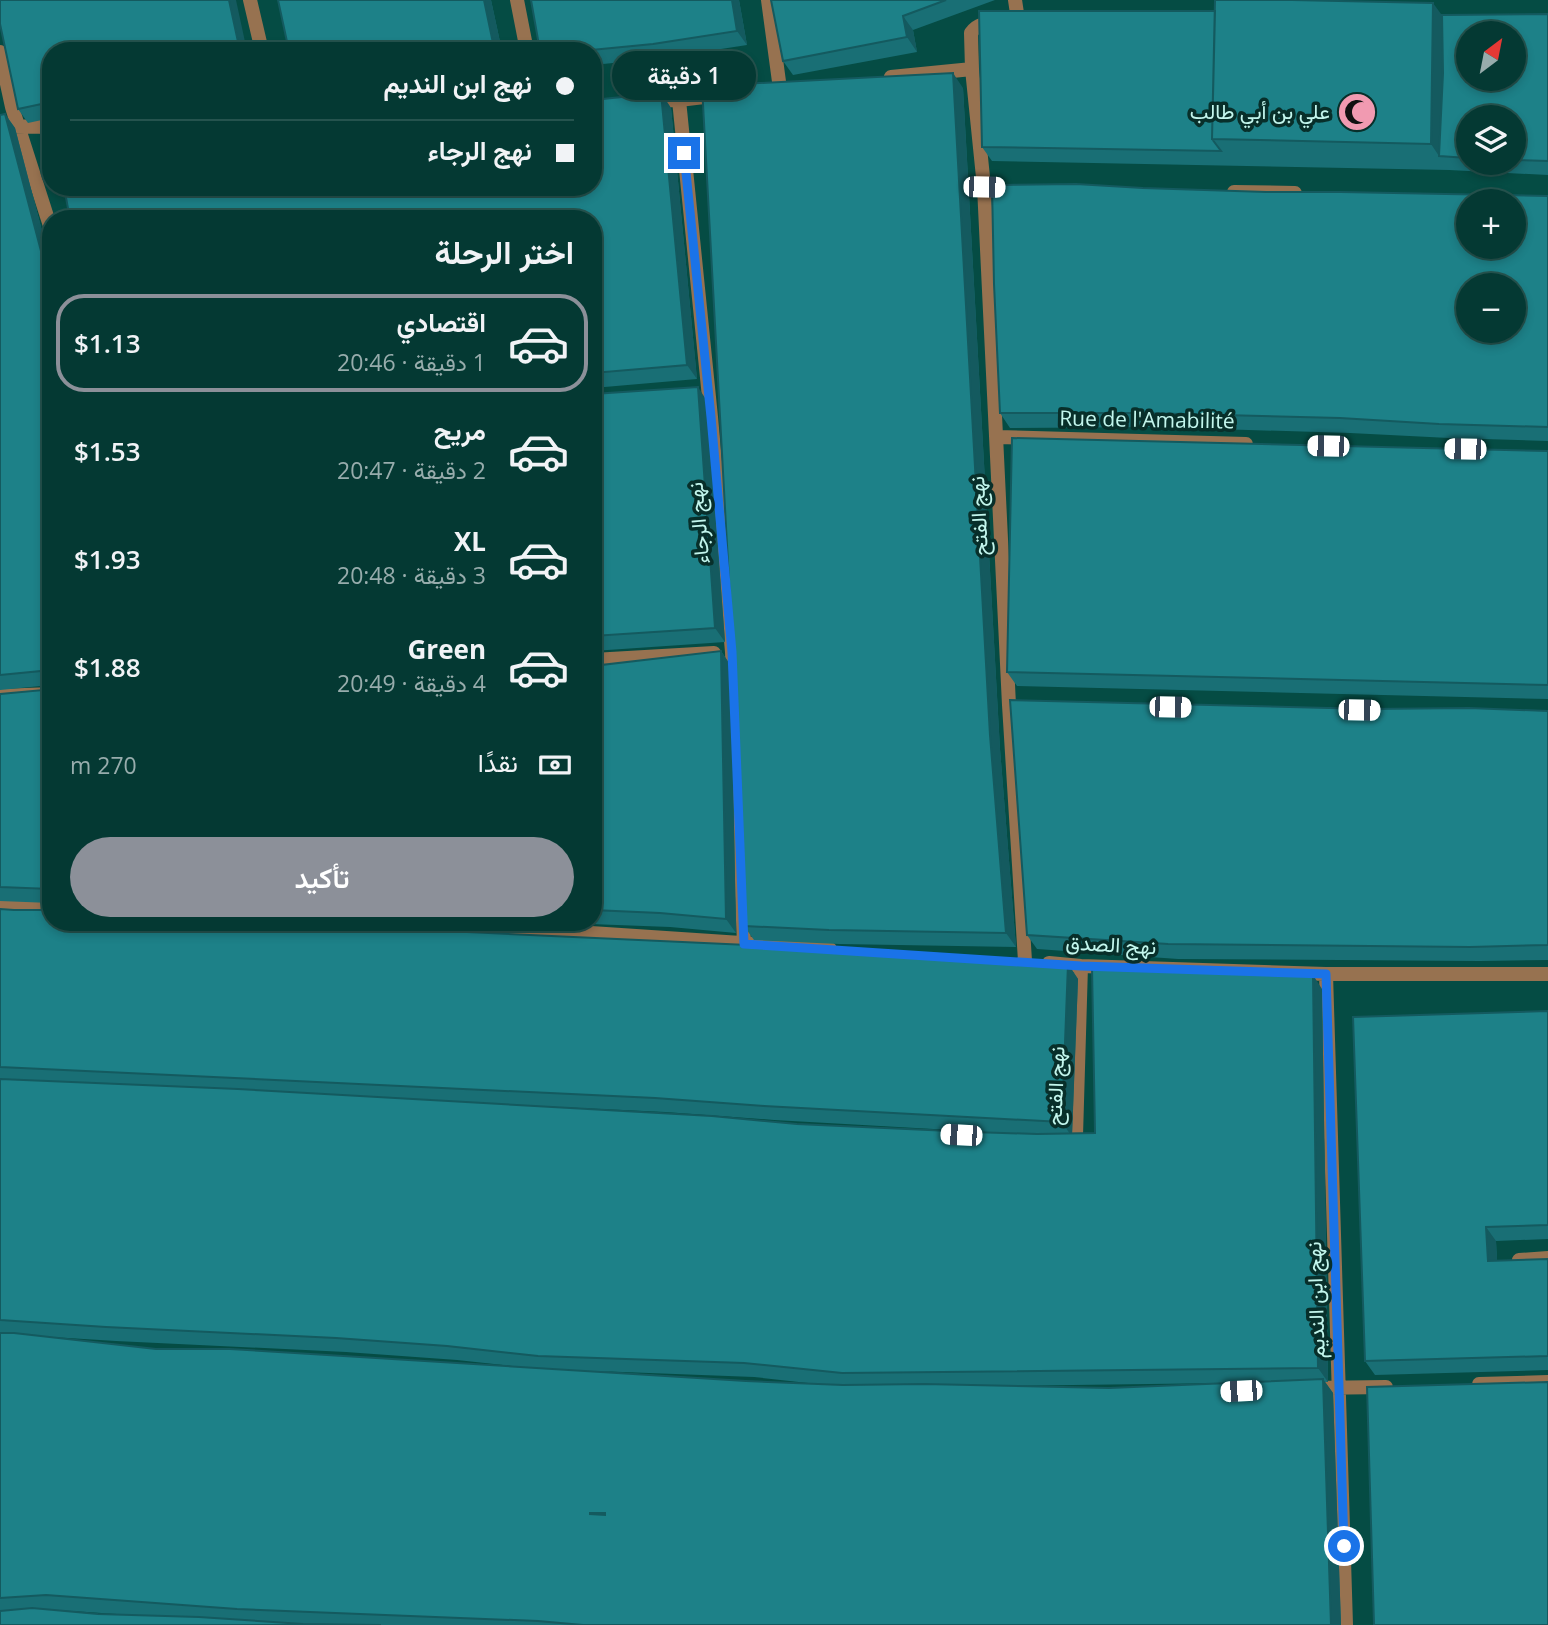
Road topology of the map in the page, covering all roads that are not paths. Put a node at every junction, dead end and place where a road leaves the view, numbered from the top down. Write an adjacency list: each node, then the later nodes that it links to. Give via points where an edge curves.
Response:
1 (250, 0): 5 (street)
2 (517, 0): 6 (street)
3 (768, 0): 10 (street)
4 (1016, 0): 8 (street, نهج الفتح, via 1026,20 973,29)
5 (260, 42)
6 (525, 42)
7 (0, 52): 15 (street)
8 (972, 69): 9 (street); 20 (street, نهج الفتح, via 991,187)
9 (876, 79)
10 (780, 89)
11 (730, 94): 12 (street)
12 (679, 100): 13 (street); 22 (street, نهج الرجاء, via 701,390)
13 (630, 102)
14 (0, 126): 15 (street)
15 (19, 127): 16 (street); 19 (street)
16 (42, 128)
17 (1218, 191): 18 (street)
18 (1314, 193)
19 (45, 210)
20 (997, 437): 21 (street, Rue de l'Amabilité); 31 (street, نهج الفتح, via 1015,705)
21 (1259, 444)
22 (732, 652): 23 (street); 29 (street, نهج الرجاء)
23 (602, 659)
24 (42, 694): 25 (street)
25 (0, 696)
26 (0, 904): 27 (street)
27 (42, 906)
28 (553, 931): 29 (street)
29 (744, 944): 30 (street)
30 (838, 950)
31 (1018, 961): 32 (street, نهج الصدق)
32 (1081, 966): 33 (street, نهج الصدق); 35 (street, نهج الفتح, via 1076,1136 1070,1141)
33 (1326, 974): 34 (street, نهج الصدق); 42 (street, نهج ابن النديم)
34 (1548, 974)
35 (1056, 1140)
36 (1548, 1258): 37 (street)
37 (1518, 1259)
38 (1548, 1382): 39 (street)
39 (1465, 1385)
40 (1395, 1387): 42 (street)
41 (1302, 1388): 42 (street)
42 (1339, 1388): 43 (street, نهج ابن النديم)
43 (1346, 1625)

